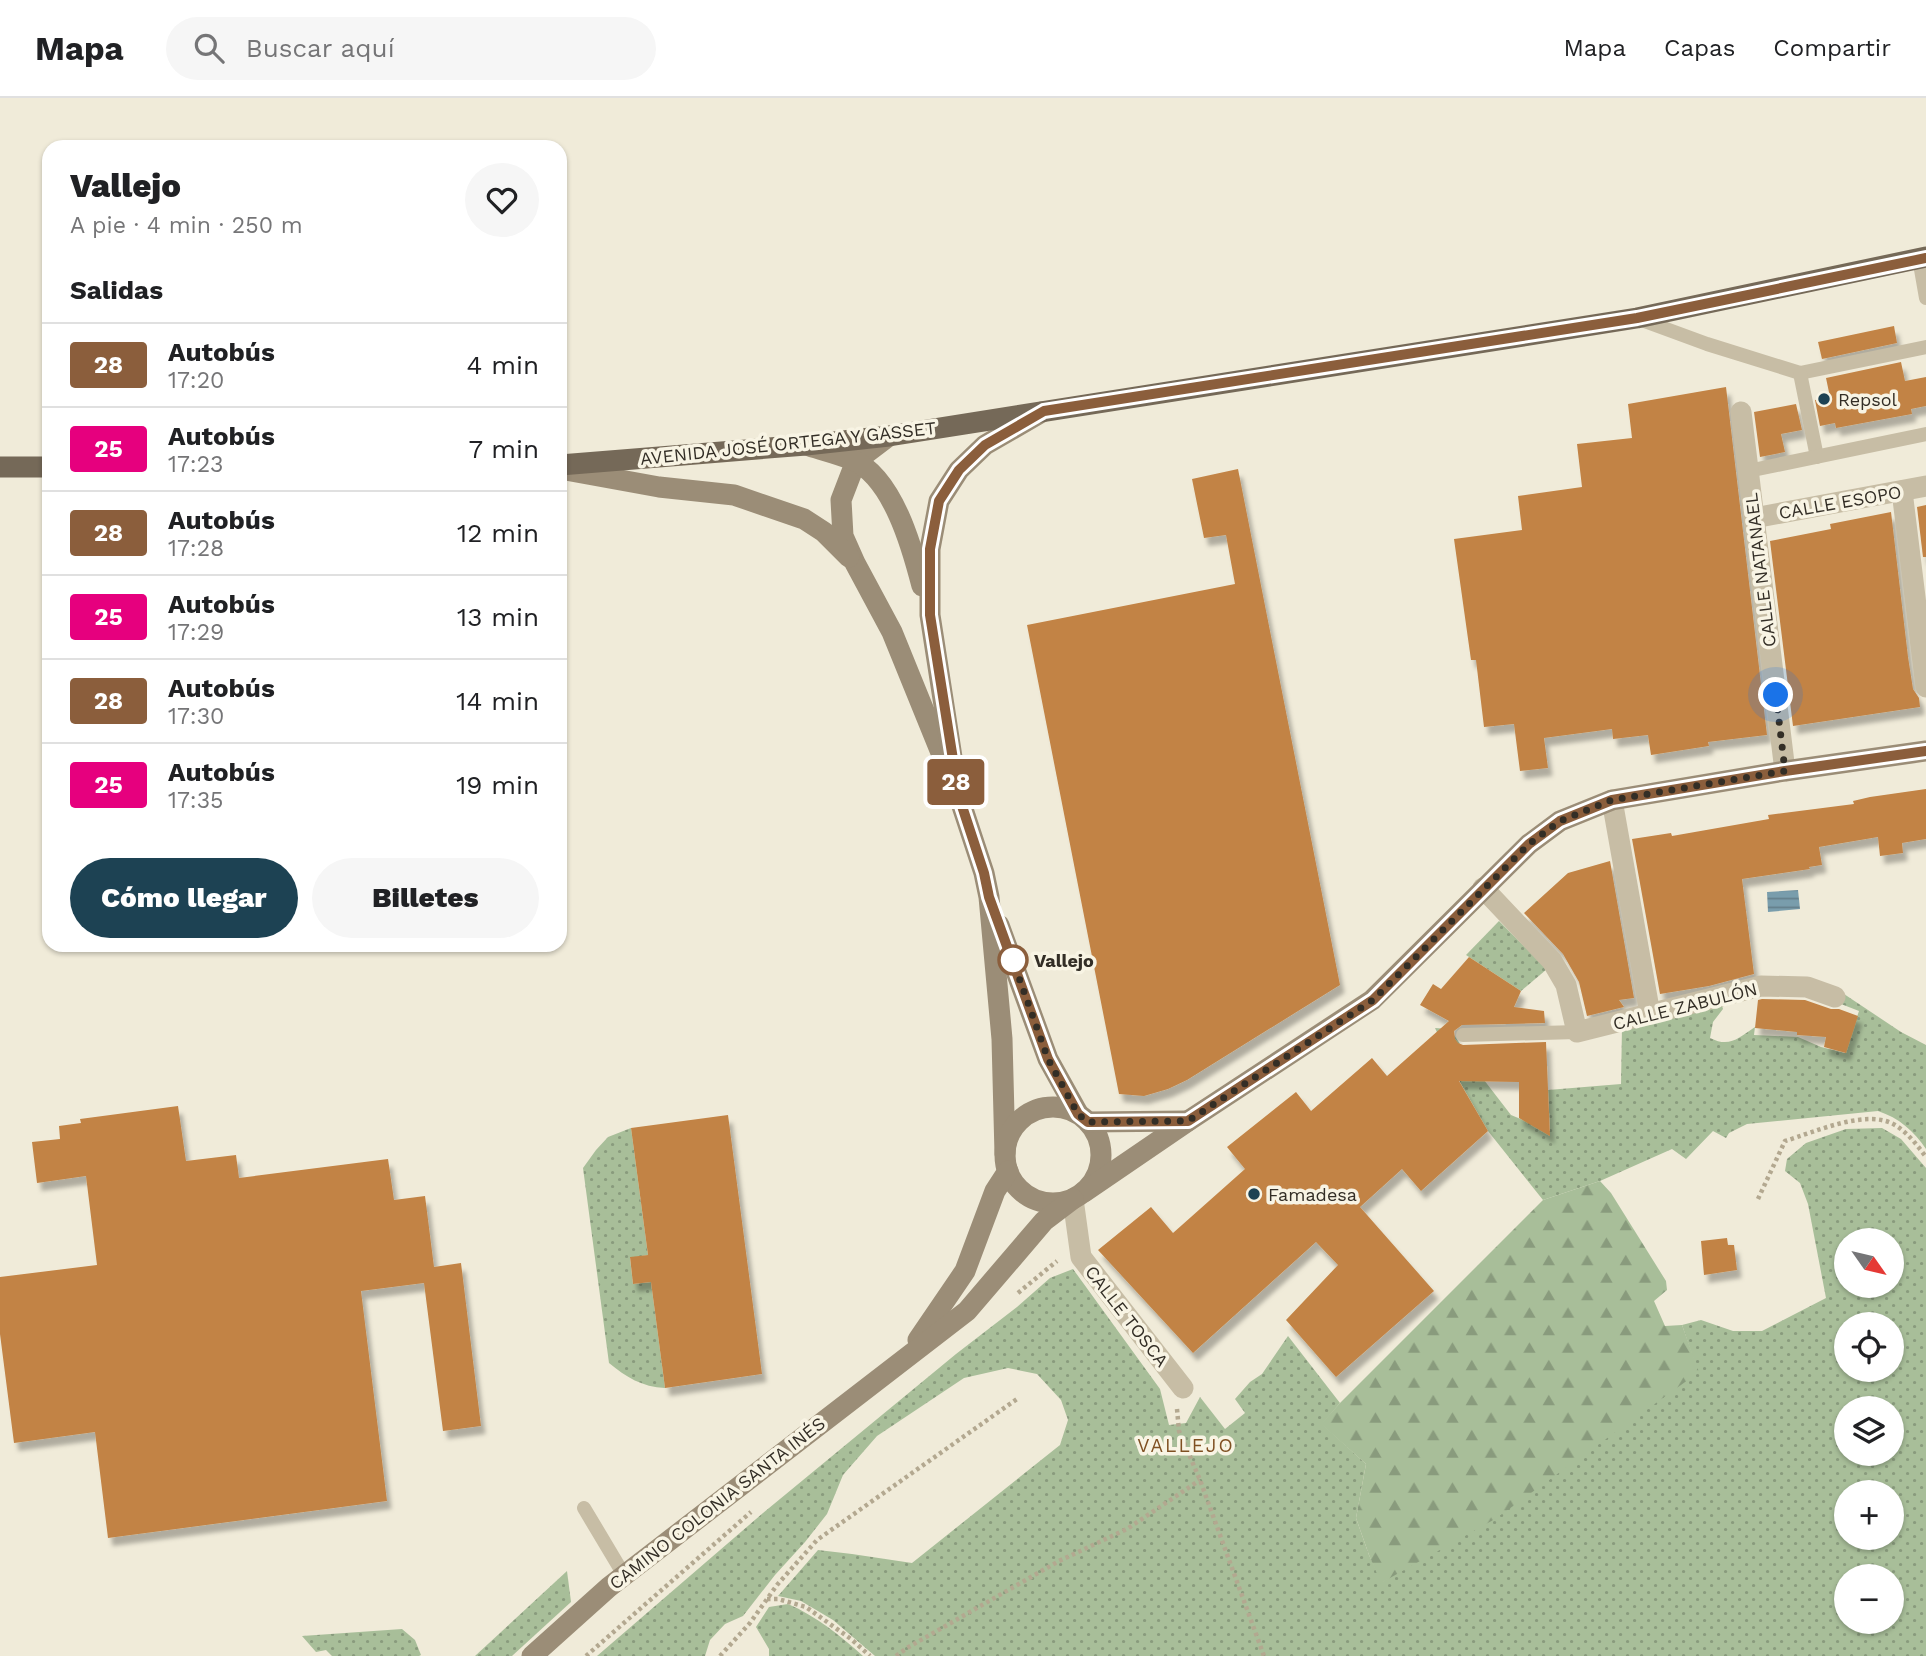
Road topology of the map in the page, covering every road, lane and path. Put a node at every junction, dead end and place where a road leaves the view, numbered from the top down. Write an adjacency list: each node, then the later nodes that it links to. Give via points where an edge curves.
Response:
1 (1923, 258): 2 (lane); 3 (main road, AVENIDA JOSÉ ORTEGA Y GASSET)
2 (1926, 298)
3 (1637, 318): 5 (lane); 6 (main road, AVENIDA JOSÉ ORTEGA Y GASSET)
4 (1926, 346): 5 (lane)
5 (1800, 373): 11 (lane)
6 (1044, 411): 9 (main road, AVENIDA JOSÉ ORTEGA Y GASSET); 22 (main road, CAMINO COLONIA SANTA INÉS, via 985,445 959,470 939,501 930,549)
7 (1741, 412): 17 (street, CALLE NATANAEL)
8 (1926, 434): 11 (lane)
9 (889, 436): 10 (main road, AVENIDA JOSÉ ORTEGA Y GASSET); 12 (main road)
10 (806, 445): 12 (main road, CAMINO COLONIA SANTA INÉS); 13 (main road, AVENIDA JOSÉ ORTEGA Y GASSET)
11 (1817, 457): 17 (lane)
12 (856, 461): 21 (main road, CAMINO COLONIA SANTA INÉS, via 841,500 843,536); 22 (main road, CAMINO COLONIA SANTA INÉS, via 877,479 892,501 912,544)
13 (567, 466)
14 (0, 467): 15 (main road)
15 (42, 467)
16 (567, 468): 21 (main road, AVENIDA JOSÉ ORTEGA Y GASSET, via 659,487 734,495 804,519)
17 (1748, 471): 20 (street, CALLE NATANAEL)
18 (1926, 486): 19 (street, CALLE ESOPO)
19 (1902, 491): 20 (street, CALLE ESOPO); 23 (street)
20 (1754, 518): 25 (street, CALLE NATANAEL)
21 (855, 563): 26 (main road, CAMINO COLONIA SANTA INÉS, via 892,632)
22 (930, 615): 26 (main road, CAMINO COLONIA SANTA INÉS)
23 (1926, 687)
24 (1926, 751): 25 (main road, CAMINO COLONIA SANTA INÉS)
25 (1785, 771): 27 (main road, CAMINO COLONIA SANTA INÉS)
26 (959, 797): 29 (main road, CAMINO COLONIA SANTA INÉS)
27 (1612, 800): 28 (main road, CAMINO COLONIA SANTA INÉS, via 1560,821); 31 (street)
28 (1483, 888): 32 (street, via 1552,961 1566,985); 35 (main road, CAMINO COLONIA SANTA INÉS, via 1373,1000)
29 (989, 897): 34 (main road, CAMINO COLONIA SANTA INÉS, via 1048,1059); 37 (main road, CAMINO COLONIA SANTA INÉS, via 1002,1039)
30 (1835, 997): 31 (street, CALLE ZABULÓN, via 1807,988 1761,986)
31 (1650, 1014): 32 (street, CALLE ZABULÓN)
32 (1577, 1032): 33 (lane)
33 (1463, 1035)
34 (1083, 1118): 35 (main road); 37 (main road, via 1064,1108 1049,1107 1022,1118 1006,1144); 38 (main road, via 1096,1132 1101,1157 1093,1182)
35 (1188, 1121): 38 (main road, CAMINO COLONIA SANTA INÉS)
36 (1926, 1157): 39 (path, via 1895,1125 1878,1118 1851,1121 1785,1141)
37 (1006, 1163): 38 (main road, via 1014,1184 1034,1200 1060,1203); 40 (main road, CAMINO COLONIA SANTA INÉS, via 965,1271)
38 (1079, 1196): 40 (main road, CAMINO COLONIA SANTA INÉS, via 1044,1221 967,1311); 41 (street, CALLE TOSCA, via 1081,1257)
39 (1758, 1199)
40 (908, 1356): 45 (main road, CAMINO COLONIA SANTA INÉS)
41 (1183, 1388): 43 (path, via 1177,1406 1179,1431)
42 (1017, 1399): 46 (path, via 817,1540)
43 (1200, 1480): 50 (path, via 1127,1529 1059,1561); 51 (path)
44 (584, 1508): 45 (lane)
45 (624, 1575): 47 (main road, CAMINO COLONIA SANTA INÉS)
46 (767, 1599): 48 (path); 49 (path, via 806,1607)
47 (531, 1656)
48 (720, 1656)
49 (870, 1656)
50 (897, 1656)
51 (1264, 1656)

